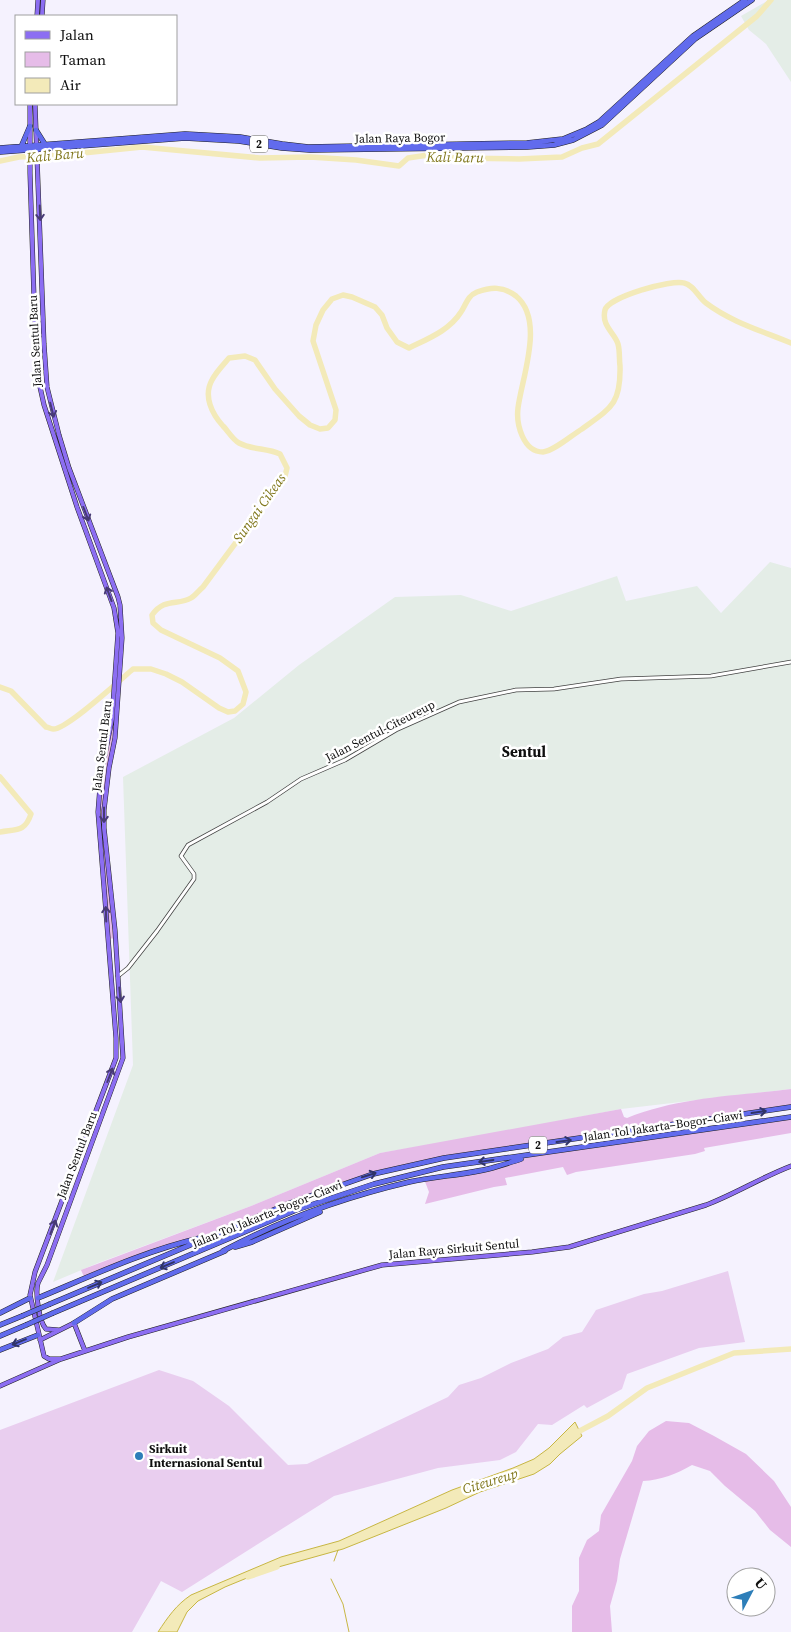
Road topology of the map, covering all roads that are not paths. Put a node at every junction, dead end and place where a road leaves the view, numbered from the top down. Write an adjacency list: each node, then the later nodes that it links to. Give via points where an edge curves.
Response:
1 (38, 0): 5 (main road)
2 (43, 0): 6 (main road)
3 (745, 0): 11 (highway, Jalan Raya Bogor / 2, via 693,36 599,122 558,140 308,147 240,137 185,134)
4 (752, 0): 11 (highway, Jalan Raya Bogor / 2, via 695,39 602,125 564,143 527,147 310,150 203,138)
5 (37, 15)
6 (42, 15)
7 (30, 105): 9 (main road, Jalan Sentul Baru)
8 (35, 105): 10 (main road, Jalan Sentul Baru)
9 (30, 126): 13 (highway); 15 (main road, Jalan Sentul Baru)
10 (36, 130): 12 (highway); 16 (main road, Jalan Sentul Baru)
11 (127, 140): 12 (highway, Jalan Raya Bogor / 2); 16 (highway, Jalan Raya Bogor / 2)
12 (46, 146): 16 (highway, Jalan Raya Bogor / 2)
13 (21, 147): 14 (highway, Jalan Raya Bogor / 2); 15 (highway, Jalan Raya Bogor / 2)
14 (0, 148)
15 (29, 150): 16 (highway, Jalan Raya Bogor / 2); 17 (highway, Jalan Raya Bogor / 2); 19 (main road, Jalan Sentul Baru)
16 (37, 150): 18 (main road, Jalan Sentul Baru, one-way to 18)
17 (0, 152)
18 (42, 284): 19 (main road); 20 (main road, Jalan Sentul Baru)
19 (34, 285): 21 (main road, Jalan Sentul Baru)
20 (42, 297): 21 (main road); 22 (main road, Jalan Sentul Baru, one-way to 22, via 45,377)
21 (34, 298): 22 (main road, Jalan Sentul Baru, via 40,387)
22 (57, 436): 23 (main road, Jalan Sentul Baru)
23 (67, 469): 24 (main road, Jalan Sentul Baru, one-way to 24); 25 (main road, Jalan Sentul Baru)
24 (96, 540): 25 (main road); 26 (main road, Jalan Sentul Baru)
25 (90, 542): 27 (main road, Jalan Sentul Baru)
26 (99, 548): 27 (main road); 28 (main road, Jalan Sentul Baru, via 120,605)
27 (92, 550): 28 (main road, Jalan Sentul Baru, one-way to 27, via 116,615)
28 (119, 659): 30 (main road, Jalan Sentul Baru)
29 (791, 662): 35 (street, Jalan Sentul-Citeureup, via 711,676 621,679 554,689 516,690 459,702 430,714 345,760 302,779 188,846 181,856 194,879 158,931)
30 (114, 715): 31 (main road, Jalan Sentul Baru, one-way to 30, via 98,812 101,774); 32 (main road, Jalan Sentul Baru, one-way to 32, via 115,738 107,781 104,828)
31 (106, 929): 32 (main road); 33 (main road, Jalan Sentul Baru)
32 (115, 930): 34 (main road, Jalan Sentul Baru)
33 (107, 938): 34 (main road); 41 (main road, Jalan Sentul Baru, one-way to 33, via 35,1272 116,1058)
34 (116, 939): 35 (main road, Jalan Sentul Baru)
35 (118, 976): 42 (main road, Jalan Sentul Baru, one-way to 42, via 124,1052 122,1065 38,1284)
36 (791, 1107): 40 (highway, Jalan Tol Jakarta–Bogor–Ciawi / 2, one-way to 36, via 332,1187 444,1158)
37 (791, 1117): 38 (highway, Jalan Tol Jakarta–Bogor–Ciawi / 2)
38 (534, 1154): 44 (highway, via 491,1168 407,1183 337,1204 112,1299); 48 (highway, Jalan Tol Jakarta–Bogor–Ciawi / 2, one-way to 48, bridge, via 444,1168 336,1196)
39 (791, 1166): 51 (main road, Jalan Raya Sirkuit Sentul, via 706,1205 575,1245 532,1252 382,1265)
40 (213, 1236): 42 (highway, via 178,1243); 45 (highway, Jalan Tol Jakarta–Bogor–Ciawi / 2, one-way to 40, bridge)
41 (30, 1298): 43 (highway); 47 (main road, Jalan Sentul Baru)
42 (38, 1298): 46 (main road, Jalan Sentul Baru, via 42,1325 46,1329)
43 (0, 1314)
44 (74, 1323): 46 (main road); 51 (main road)
45 (0, 1325)
46 (58, 1330): 49 (main road)
47 (38, 1335): 49 (main road, Jalan Sentul Baru); 50 (highway, one-way to 50)
48 (0, 1336)
49 (40, 1340): 52 (main road, Jalan Sentul Baru, via 44,1356)
50 (0, 1350)
51 (85, 1351): 52 (main road, Jalan Raya Sirkuit Sentul)
52 (61, 1359): 53 (main road, Jalan Raya Sirkuit Sentul)
53 (0, 1386)

